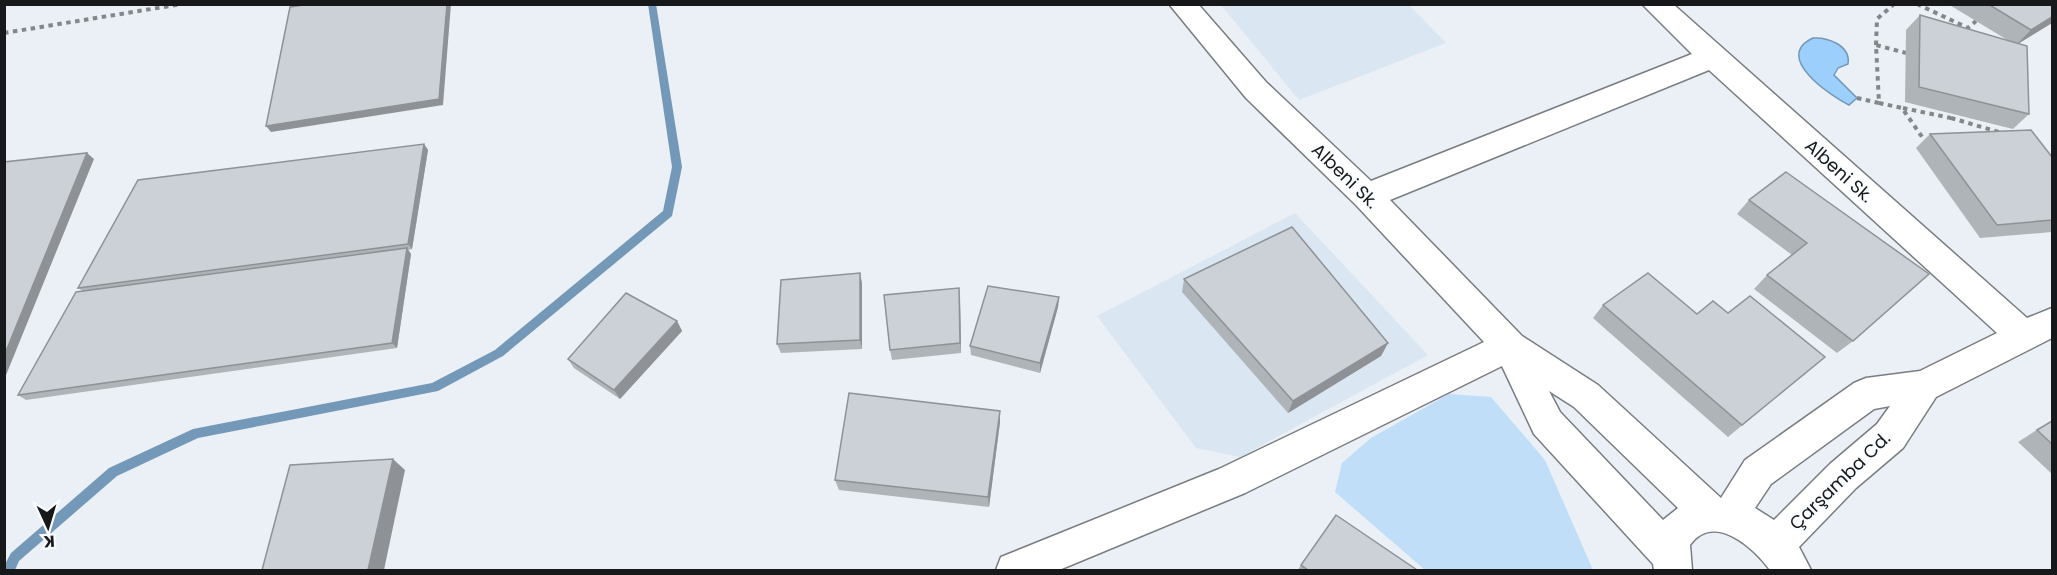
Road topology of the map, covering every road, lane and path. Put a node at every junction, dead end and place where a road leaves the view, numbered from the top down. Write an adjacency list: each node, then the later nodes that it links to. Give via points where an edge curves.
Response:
1 (182, 4): 7 (path)
2 (1182, 4): 16 (street, Albeni Sk., via 1256,90)
3 (1655, 4): 10 (street, Albeni Sk.)
4 (1894, 4): 8 (path, via 1877,19)
5 (1917, 4): 6 (path, via 1968,28)
6 (1976, 21)
7 (4, 33)
8 (1876, 45): 9 (path); 12 (path)
9 (1906, 53)
10 (1712, 57): 16 (street); 17 (street, Albeni Sk.)
11 (1857, 98): 12 (path)
12 (1879, 103): 13 (path)
13 (1902, 108): 14 (path, via 1951,116); 15 (path)
14 (2006, 134)
15 (1929, 148)
16 (1366, 196): 18 (street, Albeni Sk.)
17 (2038, 330): 19 (street, Çarşamba Cd.)
18 (1510, 346): 20 (street, Albeni Sk., via 1586,396); 22 (street, Albeni Sk., via 1547,423); 23 (street, via 1232,481)
19 (1924, 386): 20 (street, Çarşamba Cd., via 1866,394 1758,472); 21 (street, Çarşamba Cd., via 1890,436 1843,476)
20 (1721, 516): 21 (street, Albeni Sk., via 1750,525); 22 (street, via 1695,518 1682,526 1673,538)
21 (1784, 558)
22 (1672, 563)
23 (1015, 570)

